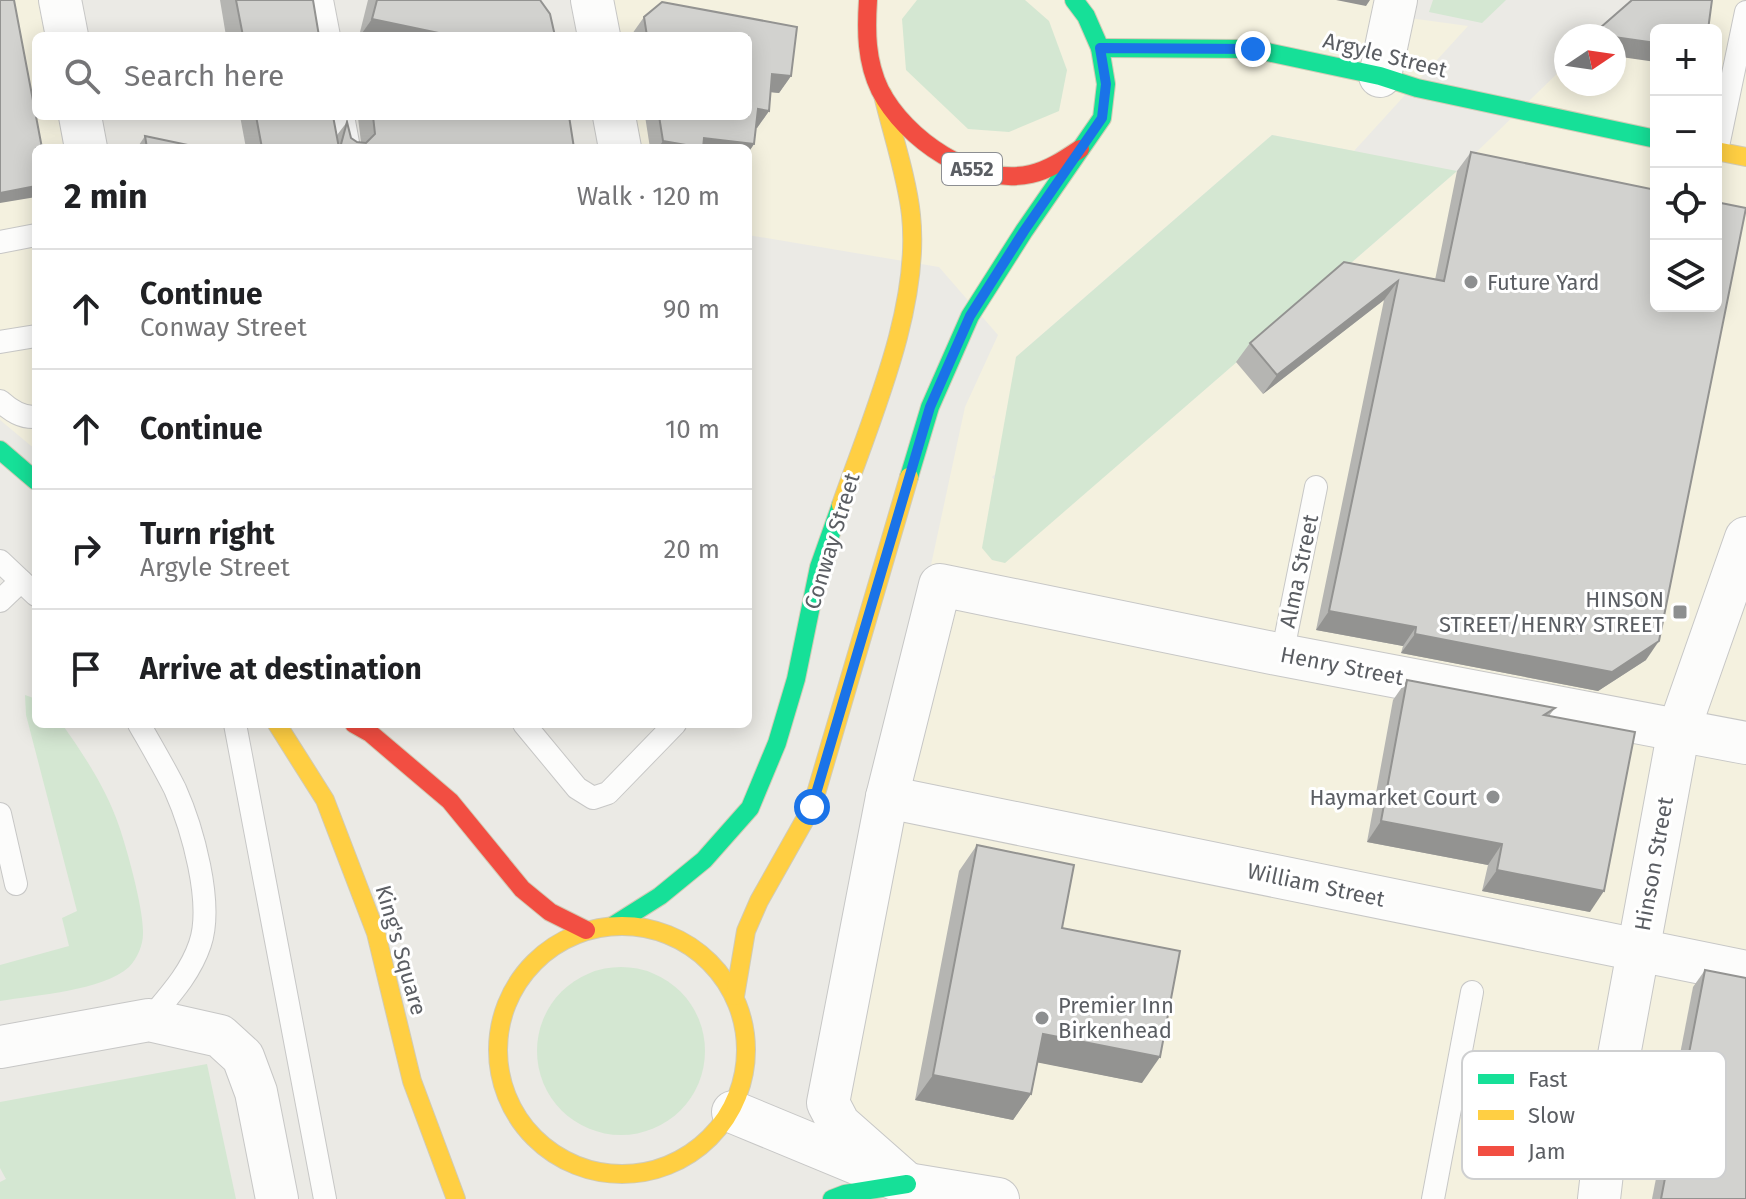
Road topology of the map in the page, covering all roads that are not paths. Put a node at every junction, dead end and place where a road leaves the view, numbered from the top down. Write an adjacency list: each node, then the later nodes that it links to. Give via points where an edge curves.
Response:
1 (60, 0): 8 (street)
2 (322, 0): 9 (lane)
3 (592, 0): 10 (street)
4 (868, 0): 13 (main road, A552, via 868,57)
5 (1074, 0): 11 (main road, A552)
6 (1396, 0): 12 (street)
7 (1746, 12): 22 (lane)
8 (66, 32)
9 (328, 32)
10 (598, 32)
11 (1100, 48): 12 (main road, Argyle Street, via 1253,49); 21 (main road, A552, via 1106,84 1102,118)
12 (1398, 82): 17 (main road, Argyle Street)
13 (883, 95): 21 (main road, A552, via 912,133 966,167 991,175 1027,175); 48 (main road, Conway Street, via 911,215 910,284 885,381 819,567 777,743 750,808 704,860)
14 (81, 120): 18 (street)
15 (344, 120): 19 (lane)
16 (615, 120): 20 (street)
17 (1650, 138)
18 (85, 144)
19 (348, 144)
20 (619, 144)
21 (1082, 147): 53 (main road, via 970,316 930,407 812,807 746,931)
22 (1732, 156)
23 (32, 236): 24 (lane)
24 (0, 242)
25 (32, 337): 26 (lane)
26 (0, 342)
27 (0, 401): 28 (lane)
28 (32, 417)
29 (0, 450): 30 (main road)
30 (32, 478)
31 (1316, 487): 36 (lane, Alma Street)
32 (1746, 538): 43 (street, Hinson Street)
33 (0, 561): 34 (lane)
34 (29, 588): 35 (lane)
35 (0, 601)
36 (1282, 655): 43 (street, Henry Street); 45 (street, Henry Street, via 940,585)
37 (141, 728): 54 (lane, via 175,790 196,851 204,908 201,943 181,983)
38 (236, 728): 65 (lane)
39 (280, 728): 57 (main road, King's Square, via 325,800 376,933)
40 (361, 728): 49 (main road, via 450,801 522,889 550,912)
41 (527, 728): 42 (lane, via 577,788 593,798 608,793)
42 (671, 728)
43 (1679, 729): 44 (street, Henry Street); 50 (street, Hinson Street)
44 (1746, 743)
45 (887, 797): 50 (street, William Street); 62 (street, via 828,1103 839,1124)
46 (0, 814): 47 (lane)
47 (16, 884)
48 (614, 925): 49 (main road); 53 (main road, via 648,928 682,940 710,961)
49 (586, 930): 59 (main road, via 558,943 517,983 502,1019 497,1051 504,1090 521,1124 552,1153 582,1168 619,1175 651,1171)
50 (1638, 950): 51 (street, William Street); 56 (street, Hinson Street)
51 (1746, 972)
52 (1472, 992): 69 (lane)
53 (735, 996): 58 (main road, via 746,1037 745,1074)
54 (149, 1020): 55 (street); 64 (street, via 220,1036 243,1057 256,1092)
55 (0, 1047)
56 (1620, 1051)
57 (412, 1081): 61 (main road); 66 (main road, King's Square)
58 (733, 1112): 59 (main road); 62 (street)
59 (687, 1157): 63 (main road)
60 (1599, 1179): 70 (street, Hinson Street)
61 (431, 1184)
62 (907, 1184): 67 (main road); 68 (street)
63 (669, 1188)
64 (277, 1199)
65 (325, 1199)
66 (456, 1199)
67 (832, 1199)
68 (998, 1199)
69 (1433, 1199)
70 (1599, 1199)

